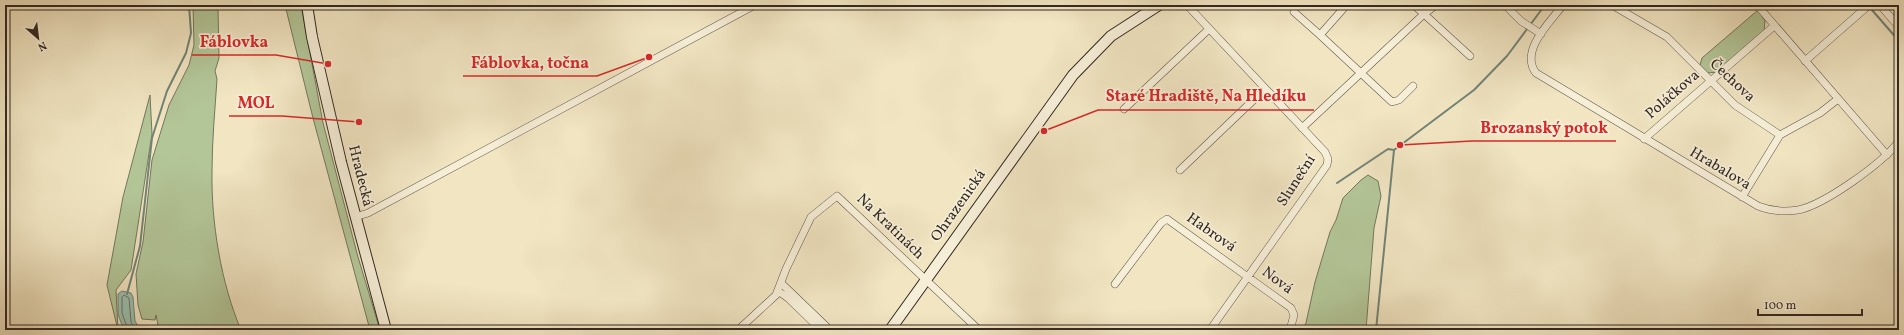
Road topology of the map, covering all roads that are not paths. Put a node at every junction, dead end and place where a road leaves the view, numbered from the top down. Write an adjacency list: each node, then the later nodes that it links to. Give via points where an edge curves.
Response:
1 (307, 5): 36 (street, Hradecká, via 312,37)
2 (755, 5): 36 (street, via 368,213)
3 (1159, 5): 38 (street, Ohrazenická, via 1099,46 1053,100)
4 (1187, 5): 18 (street, Sluneční)
5 (1414, 5): 15 (street)
6 (1436, 5): 15 (street)
7 (1505, 5): 19 (street, via 1521,21)
8 (1563, 5): 19 (street)
9 (1612, 5): 24 (street, Čechova, via 1667,37)
10 (1756, 5): 16 (street)
11 (1869, 5): 22 (street)
12 (1880, 5): 17 (street)
13 (1343, 9): 20 (street)
14 (1294, 12): 20 (street)
15 (1424, 14): 21 (street); 23 (street)
16 (1774, 26): 22 (street); 24 (street, Poláčkova)
17 (1899, 27)
18 (1209, 28): 26 (street, Sluneční); 28 (street)
19 (1541, 34): 31 (street, Hrabalova, via 1532,50 1532,65 1538,75)
20 (1320, 35): 23 (street)
21 (1470, 56)
22 (1806, 61): 27 (street)
23 (1360, 72): 25 (street, via 1394,103); 29 (street)
24 (1710, 80): 30 (street, Čechova, via 1735,105); 31 (street, Poláčkova)
25 (1413, 86)
26 (1265, 89): 29 (street, Sluneční); 34 (street)
27 (1838, 99): 30 (street, via 1820,113); 33 (street)
28 (1124, 109)
29 (1302, 128): 37 (street, Sluneční, via 1324,152 1328,162)
30 (1780, 135): 35 (street)
31 (1644, 139): 35 (street, Hrabalova)
32 (1899, 142): 33 (street, Hrabalova)
33 (1887, 155): 35 (street, Hrabalova, via 1832,194 1806,208 1772,210)
34 (1180, 170)
35 (1742, 197)
36 (355, 217): 42 (street, Hradecká)
37 (1249, 276): 40 (street, Habrová, via 1167,219 1161,223); 48 (street, Sluneční); 49 (street, Nová, via 1291,308 1294,315)
38 (926, 280): 39 (street, Na Kratinách, via 837,196 811,217); 46 (street, Ohrazenická); 47 (street, Na Kratinách)
39 (781, 283): 41 (street, Na Kratinách); 45 (street)
40 (1115, 284)
41 (778, 291): 43 (street, Na Kratinách); 44 (street)
42 (386, 330)
43 (738, 330)
44 (821, 330)
45 (830, 330)
46 (890, 330)
47 (979, 330)
48 (1210, 330)
49 (1290, 330)

